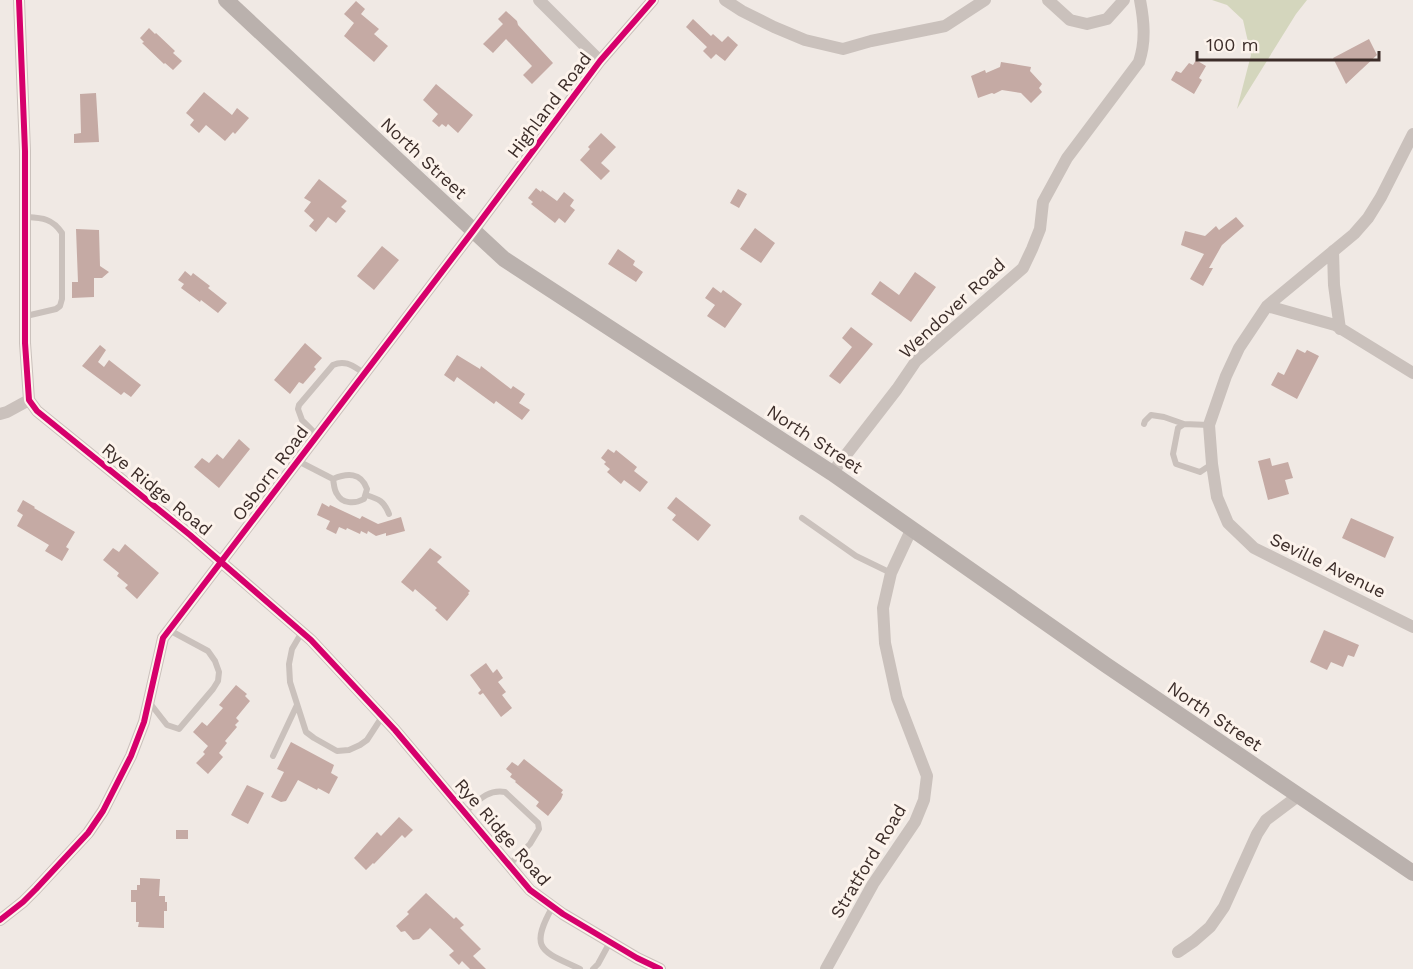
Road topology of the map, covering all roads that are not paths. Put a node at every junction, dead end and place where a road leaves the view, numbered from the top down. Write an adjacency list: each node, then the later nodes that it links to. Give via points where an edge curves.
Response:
1 (19, 0): 12 (street)
2 (226, 0): 13 (main road, North Street)
3 (539, 0): 10 (street)
4 (653, 0): 10 (street, Highland Road)
5 (725, 0): 6 (street, via 774,27 843,49 945,26)
6 (985, 0)
7 (1048, 0): 8 (street, via 1070,20 1087,24 1108,21)
8 (1124, 0)
9 (1140, 0): 28 (street, Wendover Road, via 1144,33 1139,62 1067,158 1043,202 1040,229 1023,267 916,362)
10 (600, 61): 13 (street, Highland Road)
11 (1413, 134): 14 (street, via 1368,218)
12 (25, 217): 16 (street); 16 (lane, via 50,220 62,233 62,299 56,309)
13 (473, 231): 18 (street, Osborn Road); 28 (main road, North Street, via 504,259)
14 (1333, 251): 15 (street); 17 (street)
15 (1267, 306): 17 (street); 24 (street, via 1239,348)
16 (25, 316): 20 (street)
17 (1340, 329): 19 (street)
18 (364, 373): 25 (street, Osborn Road); 25 (lane, via 349,363 337,363 299,405 302,420)
19 (1413, 374)
20 (29, 400): 21 (street); 34 (street, Rye Ridge Road)
21 (0, 414)
22 (1144, 424): 23 (lane, via 1151,415)
23 (1184, 424): 24 (lane); 27 (lane, via 1178,428 1173,454 1176,464 1200,472)
24 (1209, 425): 27 (street, Seville Avenue)
25 (318, 435): 26 (street, Osborn Road)
26 (297, 461): 29 (lane); 34 (street, Osborn Road)
27 (1212, 464): 36 (street, Seville Avenue, via 1217,497 1228,523 1254,548)
28 (832, 473): 33 (main road, North Street)
29 (333, 479): 30 (lane, via 356,476 363,480); 30 (lane, via 335,489 346,502 359,502)
30 (366, 495): 31 (lane, via 386,505)
31 (389, 514)
32 (802, 518): 35 (lane, via 856,556)
33 (912, 528): 35 (street, Stratford Road); 43 (main road, North Street)
34 (221, 562): 37 (street, Osborn Road); 38 (street, Rye Ridge Road)
35 (891, 573): 54 (street, Stratford Road, via 883,608 885,643 897,698 927,776 924,800 915,822 873,884)
36 (1413, 627)
37 (169, 630): 39 (street, Osborn Road, via 163,638); 39 (lane, via 208,651 219,672 218,681 179,729 167,725)
38 (302, 632): 40 (lane, via 289,663); 41 (street, Rye Ridge Road)
39 (148, 702): 48 (street, Osborn Road, via 131,756 103,811 36,889)
40 (297, 705): 41 (lane, via 306,732 337,751 349,750 367,740); 42 (lane)
41 (382, 716): 44 (street, Rye Ridge Road)
42 (273, 756)
43 (1298, 796): 46 (main road, North Street); 50 (street, via 1266,820 1224,908 1210,927)
44 (465, 812): 45 (street, Rye Ridge Road); 45 (lane, via 498,790 538,823 539,829 530,844)
45 (509, 865): 47 (street, Rye Ridge Road, via 530,890)
46 (1413, 873)
47 (552, 906): 49 (street, Rye Ridge Road); 51 (lane, via 542,926 542,948)
48 (0, 920)
49 (609, 942): 52 (lane); 53 (street, Rye Ridge Road)
50 (1178, 951)
51 (580, 969)
52 (592, 969)
53 (660, 969)
54 (826, 969)

